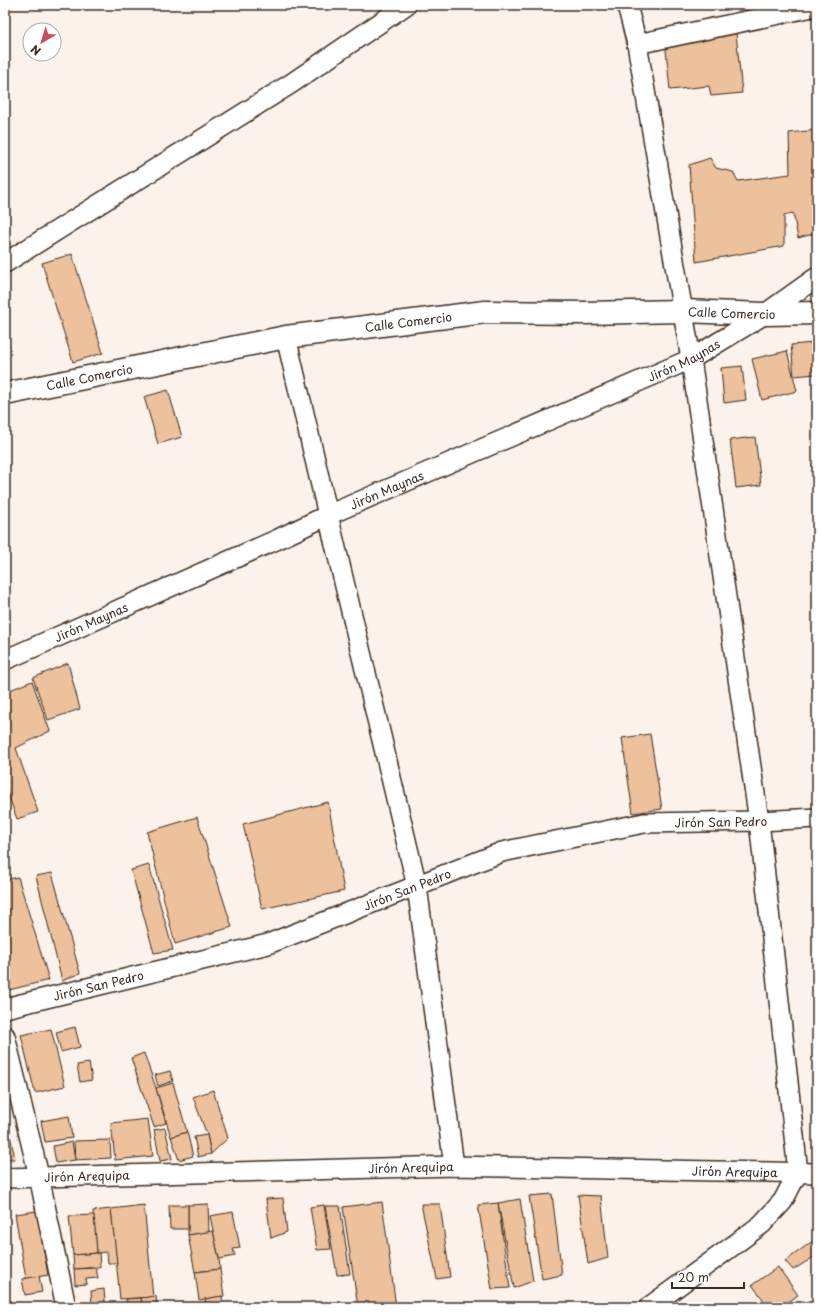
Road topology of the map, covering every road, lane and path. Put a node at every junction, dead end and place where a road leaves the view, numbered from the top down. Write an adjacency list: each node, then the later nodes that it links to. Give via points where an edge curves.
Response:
1 (406, 5): 5 (street, via 292,83)
2 (627, 5): 4 (street)
3 (817, 6): 4 (street)
4 (636, 44): 7 (street)
5 (5, 263)
6 (817, 277): 9 (street, Jirón Maynas)
7 (682, 311): 9 (street, Calle Comercio); 10 (street, Calle Comercio, via 485,312); 11 (street)
8 (817, 313): 9 (street, Calle Comercio)
9 (766, 314): 11 (street, Jirón Maynas)
10 (286, 337): 12 (street, Calle Comercio); 13 (street)
11 (691, 359): 13 (street, Jirón Maynas); 16 (street)
12 (5, 394)
13 (328, 515): 14 (street, Jirón Maynas); 17 (street)
14 (5, 660)
15 (817, 818): 16 (street, Jirón San Pedro)
16 (759, 821): 17 (street, Jirón San Pedro, via 644,823 502,852); 21 (street)
17 (417, 886): 18 (street, Jirón San Pedro, via 268,944); 20 (street)
18 (5, 1008)
19 (5, 1036): 23 (street)
20 (454, 1166): 21 (street, Jirón Arequipa); 23 (street, Jirón Arequipa)
21 (798, 1172): 22 (street, Jirón Arequipa); 26 (street, via 783,1201 762,1224)
22 (817, 1173)
23 (39, 1176): 24 (street, Jirón Arequipa); 25 (street)
24 (5, 1178)
25 (66, 1307)
26 (649, 1307)

